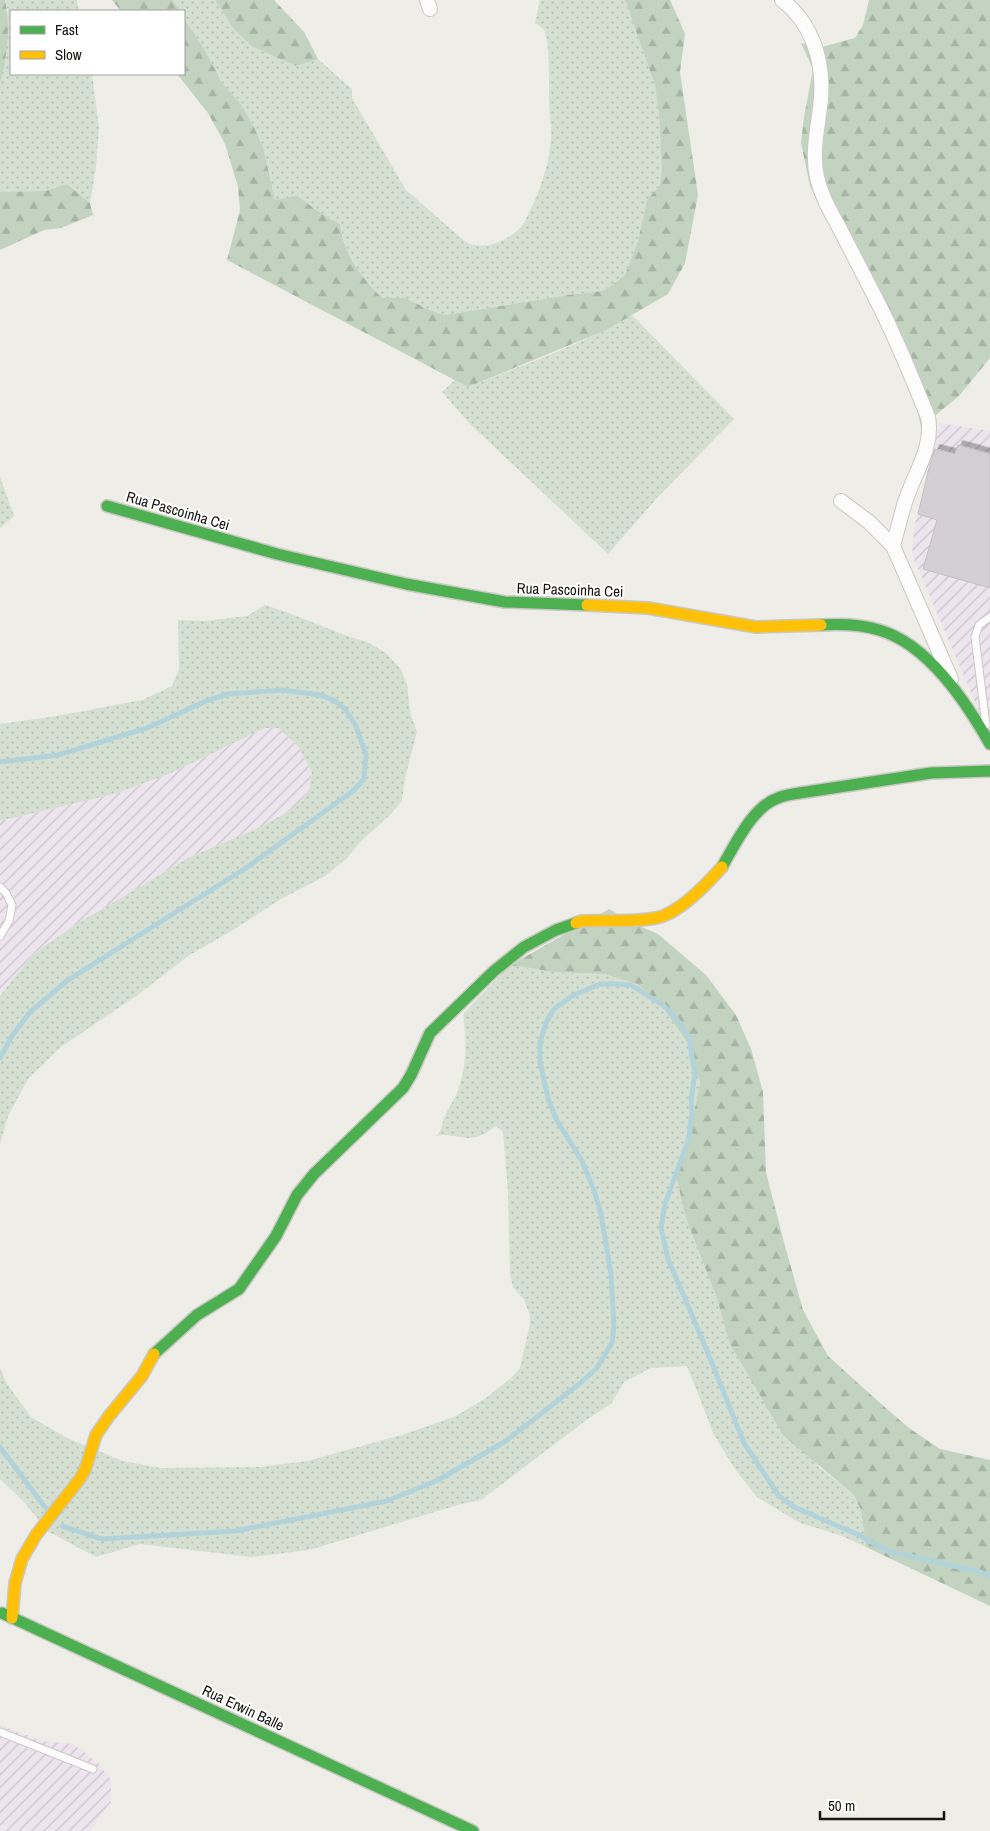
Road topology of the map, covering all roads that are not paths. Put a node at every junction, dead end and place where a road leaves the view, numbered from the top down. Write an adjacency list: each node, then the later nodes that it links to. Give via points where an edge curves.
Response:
1 (782, 0): 4 (street, via 800,18 819,59 822,77 816,177 882,310 928,417 928,444)
2 (841, 501): 4 (street)
3 (107, 506): 6 (street, Rua Pascoinha Cei, via 373,578 506,602 646,608 754,627 846,625 879,630 910,647)
4 (893, 546): 6 (street)
5 (990, 617): 7 (lane, via 979,625 976,637)
6 (954, 687): 7 (street, Rua Pascoinha Cei)
7 (989, 743)
8 (990, 771): 12 (street, via 931,773 777,798 754,817 709,882 672,911 646,919 582,921 524,947 494,971 430,1033 403,1088 314,1174 239,1289 197,1315 155,1353 142,1376 96,1435 79,1480 28,1548 15,1582)
9 (0, 887): 10 (lane, via 12,905 9,921)
10 (0, 936)
11 (0, 1612): 12 (street, Rua Erwin Balle)
12 (12, 1618): 15 (street, Rua Erwin Balle)
13 (0, 1732): 14 (lane)
14 (93, 1769)
15 (473, 1831)

